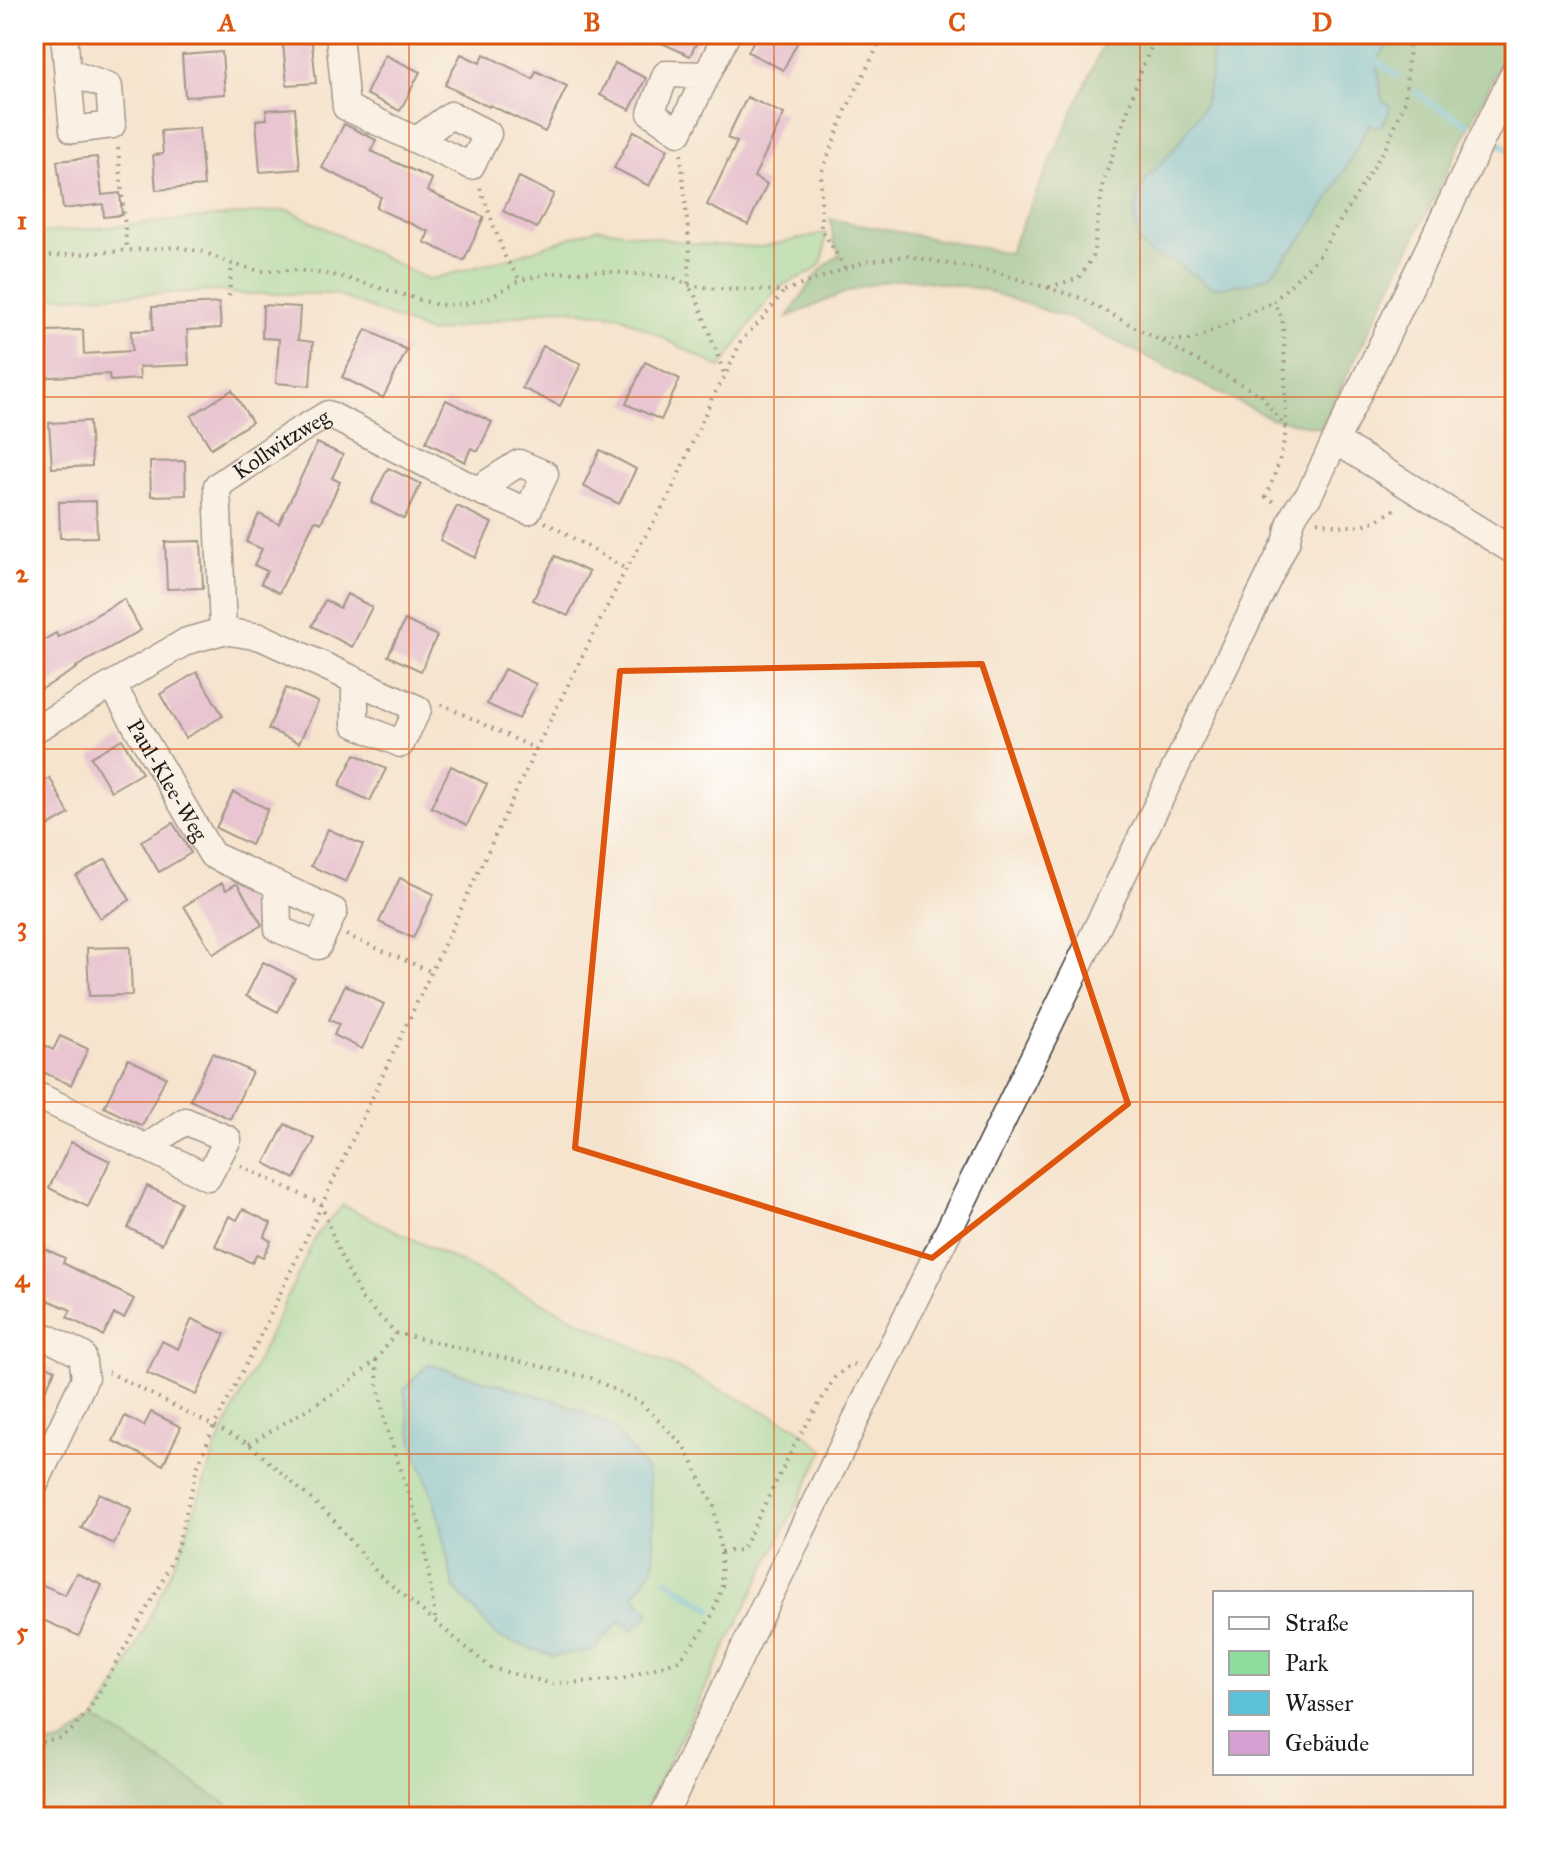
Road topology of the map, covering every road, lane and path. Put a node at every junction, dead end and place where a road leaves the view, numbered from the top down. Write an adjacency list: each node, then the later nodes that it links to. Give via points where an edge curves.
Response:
1 (64, 34): 8 (street)
2 (339, 34): 12 (street, via 346,107)
3 (727, 34): 9 (street)
4 (884, 34): 17 (path, via 821,174 821,228)
5 (1157, 34): 20 (path, via 1103,183 1093,257 1079,278)
6 (1410, 34): 23 (path, via 1405,101 1387,145 1318,257)
7 (1515, 71): 27 (street)
8 (68, 72): 10 (street, via 109,87); 10 (street, via 73,130)
9 (707, 75): 11 (street); 11 (street, via 666,74 651,113)
10 (112, 125): 14 (path)
11 (679, 132): 19 (path)
12 (418, 139): 13 (street); 13 (street, via 451,115 488,134)
13 (471, 166): 18 (path, via 506,259)
14 (127, 250): 15 (path); 16 (path, via 177,247)
15 (34, 257)
16 (232, 264): 18 (path, via 339,276 438,305 487,299); 22 (path)
17 (845, 268): 20 (path, via 907,256 995,272); 21 (path)
18 (520, 280): 19 (path, via 599,271 672,277)
19 (688, 285): 21 (path); 25 (path)
20 (1047, 288): 24 (path, via 1081,298)
21 (784, 291): 25 (path, via 741,341)
22 (229, 296)
23 (1273, 302): 24 (path, via 1193,340); 26 (path, via 1282,317)
24 (1160, 340): 26 (path, via 1261,395)
25 (725, 376): 32 (path, via 670,494)
26 (1286, 429): 28 (path)
27 (1336, 441): 31 (street); 50 (street, via 1308,497 1299,531 1287,540)
28 (1284, 444)
29 (477, 490): 30 (street, Kollwitzweg); 30 (street, via 519,463 545,474); 33 (street, Kollwitzweg, via 328,414 217,486)
30 (528, 511): 32 (path)
31 (1515, 552)
32 (626, 569): 38 (path)
33 (223, 631): 34 (street, via 261,637); 35 (street, via 187,641)
34 (355, 680): 36 (street); 36 (street, via 355,724 401,744)
35 (112, 685): 37 (street); 39 (street, Paul-Klee-Weg, via 212,855)
36 (418, 709): 38 (path, via 439,703)
37 (34, 730)
38 (536, 749): 41 (path)
39 (277, 886): 40 (street, Paul-Klee-Weg, via 334,911); 40 (street, via 278,929 318,946)
40 (327, 927): 41 (path)
41 (432, 972): 45 (path)
42 (34, 1094): 43 (street)
43 (147, 1147): 44 (street, via 208,1177); 44 (street, via 185,1121 228,1139)
44 (220, 1155): 45 (path)
45 (321, 1204): 47 (path, via 361,1298); 51 (path)
46 (34, 1331): 49 (street, via 82,1355)
47 (396, 1333): 48 (path); 54 (path, via 591,1378 641,1403 685,1447 714,1507)
48 (376, 1360): 52 (path, via 344,1387); 55 (path, via 386,1427 423,1534)
49 (83, 1367): 51 (path, via 102,1369); 53 (street, via 85,1378)
50 (880, 1370): 54 (path, via 851,1364 835,1377 742,1550); 57 (street)
51 (213, 1428): 52 (path); 56 (path, via 177,1549 161,1584 89,1710 60,1738)
52 (249, 1444): 55 (path, via 331,1517 379,1575)
53 (34, 1486)
54 (721, 1552): 55 (path, via 722,1587 702,1632 679,1660 622,1679 553,1684 491,1668)
55 (435, 1621)
56 (34, 1743)
57 (663, 1817)

